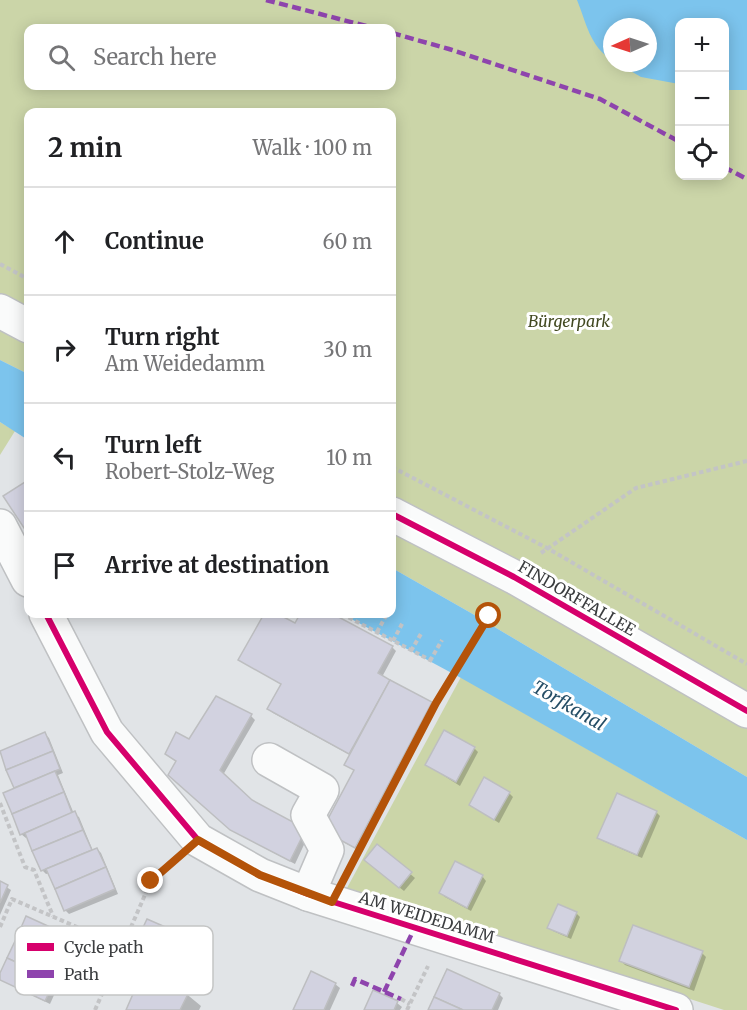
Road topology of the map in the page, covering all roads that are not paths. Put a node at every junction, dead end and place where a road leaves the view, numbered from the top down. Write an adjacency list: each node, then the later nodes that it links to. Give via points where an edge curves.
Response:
1 (0, 311): 2 (street)
2 (24, 324)
3 (396, 516): 7 (street, FINDORFFALLEE, via 514,577)
4 (0, 526): 5 (street)
5 (24, 572)
6 (48, 618): 9 (street, AM WEIDEDAMM, via 107,732 198,840 260,875)
7 (747, 711)
8 (269, 760): 9 (street, via 322,790 308,815 327,850)
9 (308, 894): 10 (street, AM WEIDEDAMM)
10 (676, 1010)

